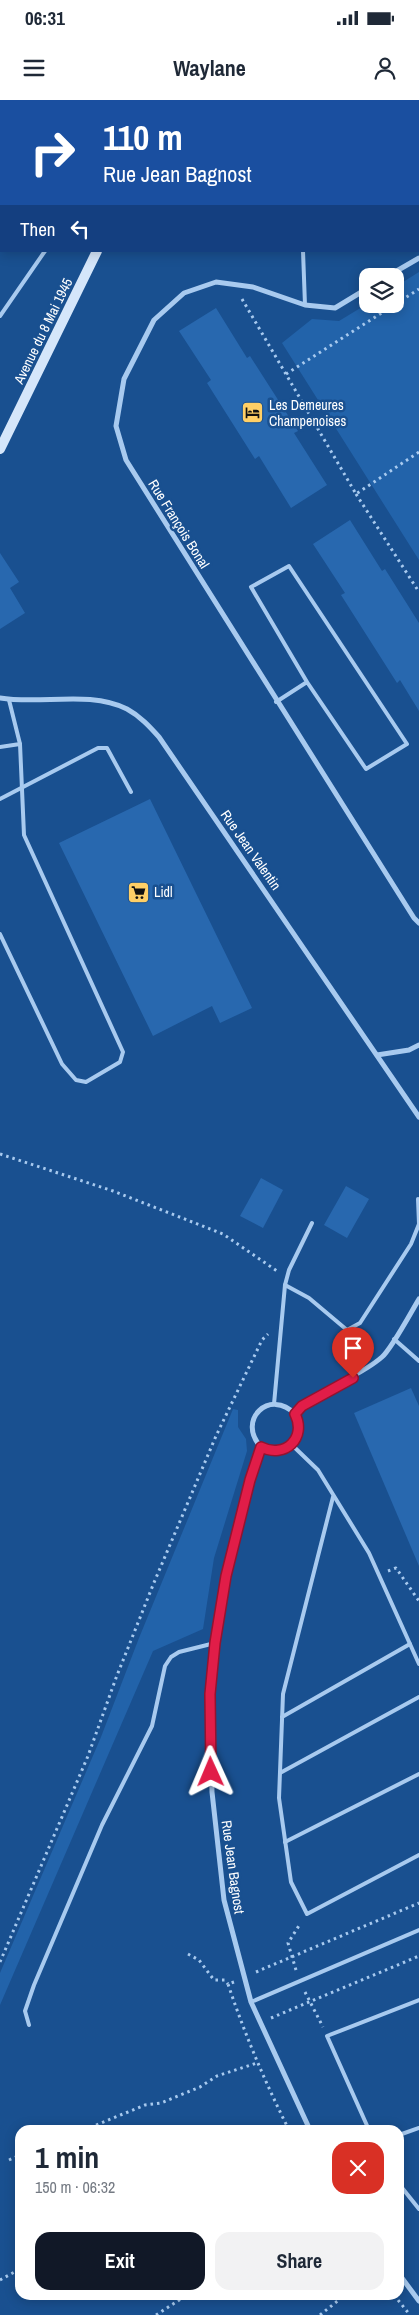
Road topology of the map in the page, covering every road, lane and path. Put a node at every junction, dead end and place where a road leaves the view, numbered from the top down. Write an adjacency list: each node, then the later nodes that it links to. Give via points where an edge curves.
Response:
1 (44, 252): 10 (lane)
2 (97, 252): 12 (main road, Avenue du 8 Mai 1945)
3 (303, 252): 9 (lane)
4 (419, 258): 5 (street)
5 (402, 268)
6 (234, 285): 9 (street, Rue François Bonal, via 252,287); 11 (path); 19 (street, Rue François Bonal, via 216,282 184,293 154,320 124,379 116,426 126,460)
7 (419, 289): 11 (path)
8 (359, 293): 9 (street, Rue François Bonal, via 335,308)
9 (305, 305)
10 (0, 316)
11 (286, 374): 14 (path)
12 (0, 450)
13 (419, 452): 14 (path)
14 (356, 494): 15 (path)
15 (419, 592)
16 (307, 682): 16 (lane, via 251,587 289,566 407,744 366,769); 19 (lane)
17 (0, 698): 18 (street, Rue Jean Valentin)
18 (9, 700): 20 (lane); 30 (street, Rue Jean Valentin, via 98,700 126,709 145,722 159,737)
19 (276, 702): 26 (street, Rue François Bonal)
20 (20, 744): 21 (lane); 22 (lane)
21 (0, 748)
22 (21, 789): 23 (lane, via 98,748 107,748); 24 (lane); 28 (lane, via 24,835 123,1052 120,1062 86,1082 76,1080 62,1064)
23 (131, 792)
24 (0, 798)
25 (419, 914): 26 (lane)
26 (414, 918): 27 (street, Rue François Bonal)
27 (419, 923)
28 (0, 934)
29 (419, 1045): 30 (street, via 409,1050)
30 (377, 1055): 31 (street, Rue Jean Valentin)
31 (419, 1117)
32 (0, 1154): 35 (path, via 113,1191 223,1234)
33 (418, 1199): 36 (lane, via 419,1224 411,1244 360,1323 354,1327 347,1330 309,1298)
34 (312, 1223): 35 (lane)
35 (287, 1279): 36 (lane)
36 (286, 1285): 38 (lane)
37 (419, 1299): 39 (street)
38 (282, 1318): 41 (lane); 61 (path, via 262,1340 216,1436 119,1670 88,1756)
39 (394, 1339): 40 (lane); 42 (street, via 383,1356 353,1378 302,1406)
40 (419, 1361)
41 (274, 1404): 42 (street, via 290,1408); 44 (street, via 260,1410 252,1424 252,1433)
42 (295, 1414): 43 (street, via 300,1430)
43 (292, 1445): 44 (street, via 277,1452); 45 (lane, via 318,1470)
44 (261, 1447): 48 (street, Rue Jean Bagnost, via 226,1576)
45 (333, 1497): 46 (lane, via 369,1553); 52 (lane, via 283,1694)
46 (378, 1574): 47 (path, via 396,1568); 49 (lane)
47 (419, 1600)
48 (215, 1643): 62 (street, Rue Jean Bagnost, via 210,1694 212,1792 224,1900); 67 (lane, via 179,1652 165,1666 152,1726 102,1825 34,1985 25,2011)
49 (410, 1644): 50 (lane); 52 (lane)
50 (419, 1664)
51 (419, 1697): 53 (lane)
52 (282, 1718): 53 (lane)
53 (280, 1773): 55 (lane, via 279,1798)
54 (419, 1774): 55 (lane)
55 (285, 1842): 56 (lane, via 291,1882 307,1914)
56 (419, 1855)
57 (419, 1903): 62 (path)
58 (419, 1930): 65 (lane)
59 (188, 1954): 63 (path, via 199,1960 214,1980 226,1980)
60 (419, 1956): 66 (path)
61 (0, 1962)
62 (245, 1977): 63 (path); 65 (street, Rue Jean Bagnost)
63 (228, 1984): 68 (path)
64 (419, 2000): 73 (lane, via 327,2036)
65 (251, 2002): 66 (street, Rue Jean Bagnost)
66 (260, 2023): 68 (path); 72 (street, Rue Jean Bagnost)
67 (29, 2024)
68 (243, 2030): 69 (path)
69 (257, 2063): 70 (path, via 217,2076 200,2087 161,2103 145,2105); 71 (path)
70 (96, 2125)
71 (287, 2125)
72 (308, 2125)
73 (366, 2125)
74 (419, 2128): 75 (lane)
75 (404, 2133)
76 (15, 2157): 77 (path)
77 (9, 2160)
78 (404, 2190): 79 (lane)
79 (419, 2209)
80 (15, 2272): 81 (path)
81 (0, 2280)
82 (404, 2281): 86 (street)
83 (179, 2300): 87 (path)
84 (339, 2300): 88 (path)
85 (398, 2300): 89 (path)
86 (419, 2301)
87 (156, 2315)
88 (320, 2315)
89 (410, 2315)

